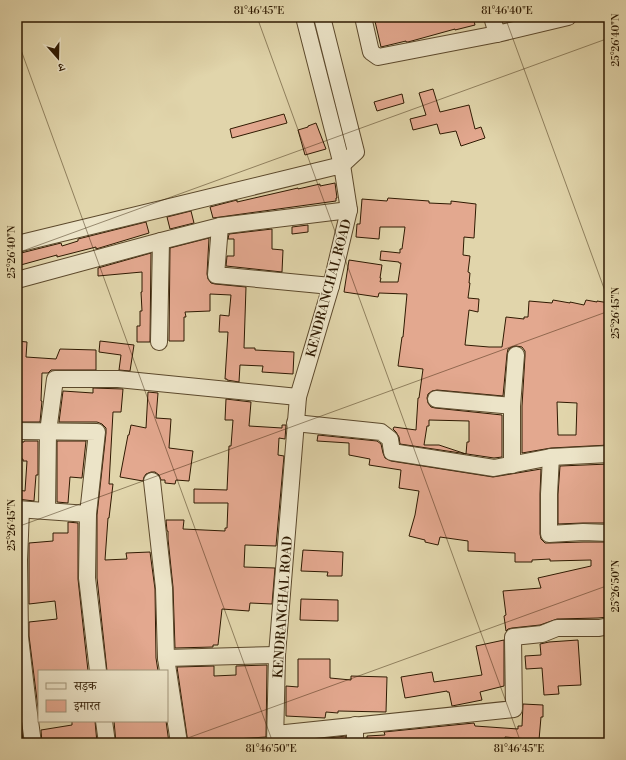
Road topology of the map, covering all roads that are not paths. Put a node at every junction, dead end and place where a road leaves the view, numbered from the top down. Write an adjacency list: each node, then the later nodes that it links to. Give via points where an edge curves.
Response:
1 (304, 17): 7 (street, KENDRANCHAL ROAD)
2 (322, 17): 7 (street, via 356,152)
3 (363, 17): 6 (street, via 371,52 378,57)
4 (492, 17): 6 (street)
5 (568, 17): 6 (street)
6 (497, 34)
7 (342, 165): 8 (street, KENDRANCHAL ROAD); 11 (street)
8 (349, 210): 9 (street); 13 (street, KENDRANCHAL ROAD)
9 (220, 226): 10 (street); 13 (street, via 216,275)
10 (161, 241): 12 (street); 14 (street)
11 (17, 244)
12 (17, 280)
13 (331, 286): 16 (street, KENDRANCHAL ROAD)
14 (159, 342)
15 (516, 355): 18 (street)
16 (298, 397): 19 (street, KENDRANCHAL ROAD); 21 (street, via 118,379 55,379)
17 (436, 399): 18 (street)
18 (512, 406): 24 (street)
19 (296, 423): 24 (street, via 381,432 390,439 392,452 494,468); 31 (street, KENDRANCHAL ROAD)
20 (17, 431): 21 (street)
21 (48, 432): 27 (street); 28 (street, via 97,432)
22 (609, 454): 23 (street)
23 (551, 457): 24 (street); 29 (street, via 549,534)
24 (512, 465)
25 (152, 480): 32 (street, via 164,588)
26 (19, 510): 27 (street); 39 (street, via 20,638)
27 (47, 511): 28 (street)
28 (88, 514): 33 (street, via 87,578)
29 (609, 532)
30 (609, 626): 37 (street, via 557,628 542,634 513,637 514,709)
31 (277, 655): 32 (street); 38 (street, KENDRANCHAL ROAD)
32 (166, 658): 34 (street)
33 (98, 670)
34 (168, 670)
35 (168, 671): 41 (street)
36 (104, 722): 40 (street)
37 (355, 725): 38 (street); 42 (street)
38 (275, 739)
39 (33, 743)
40 (107, 743)
41 (179, 743)
42 (356, 743)

